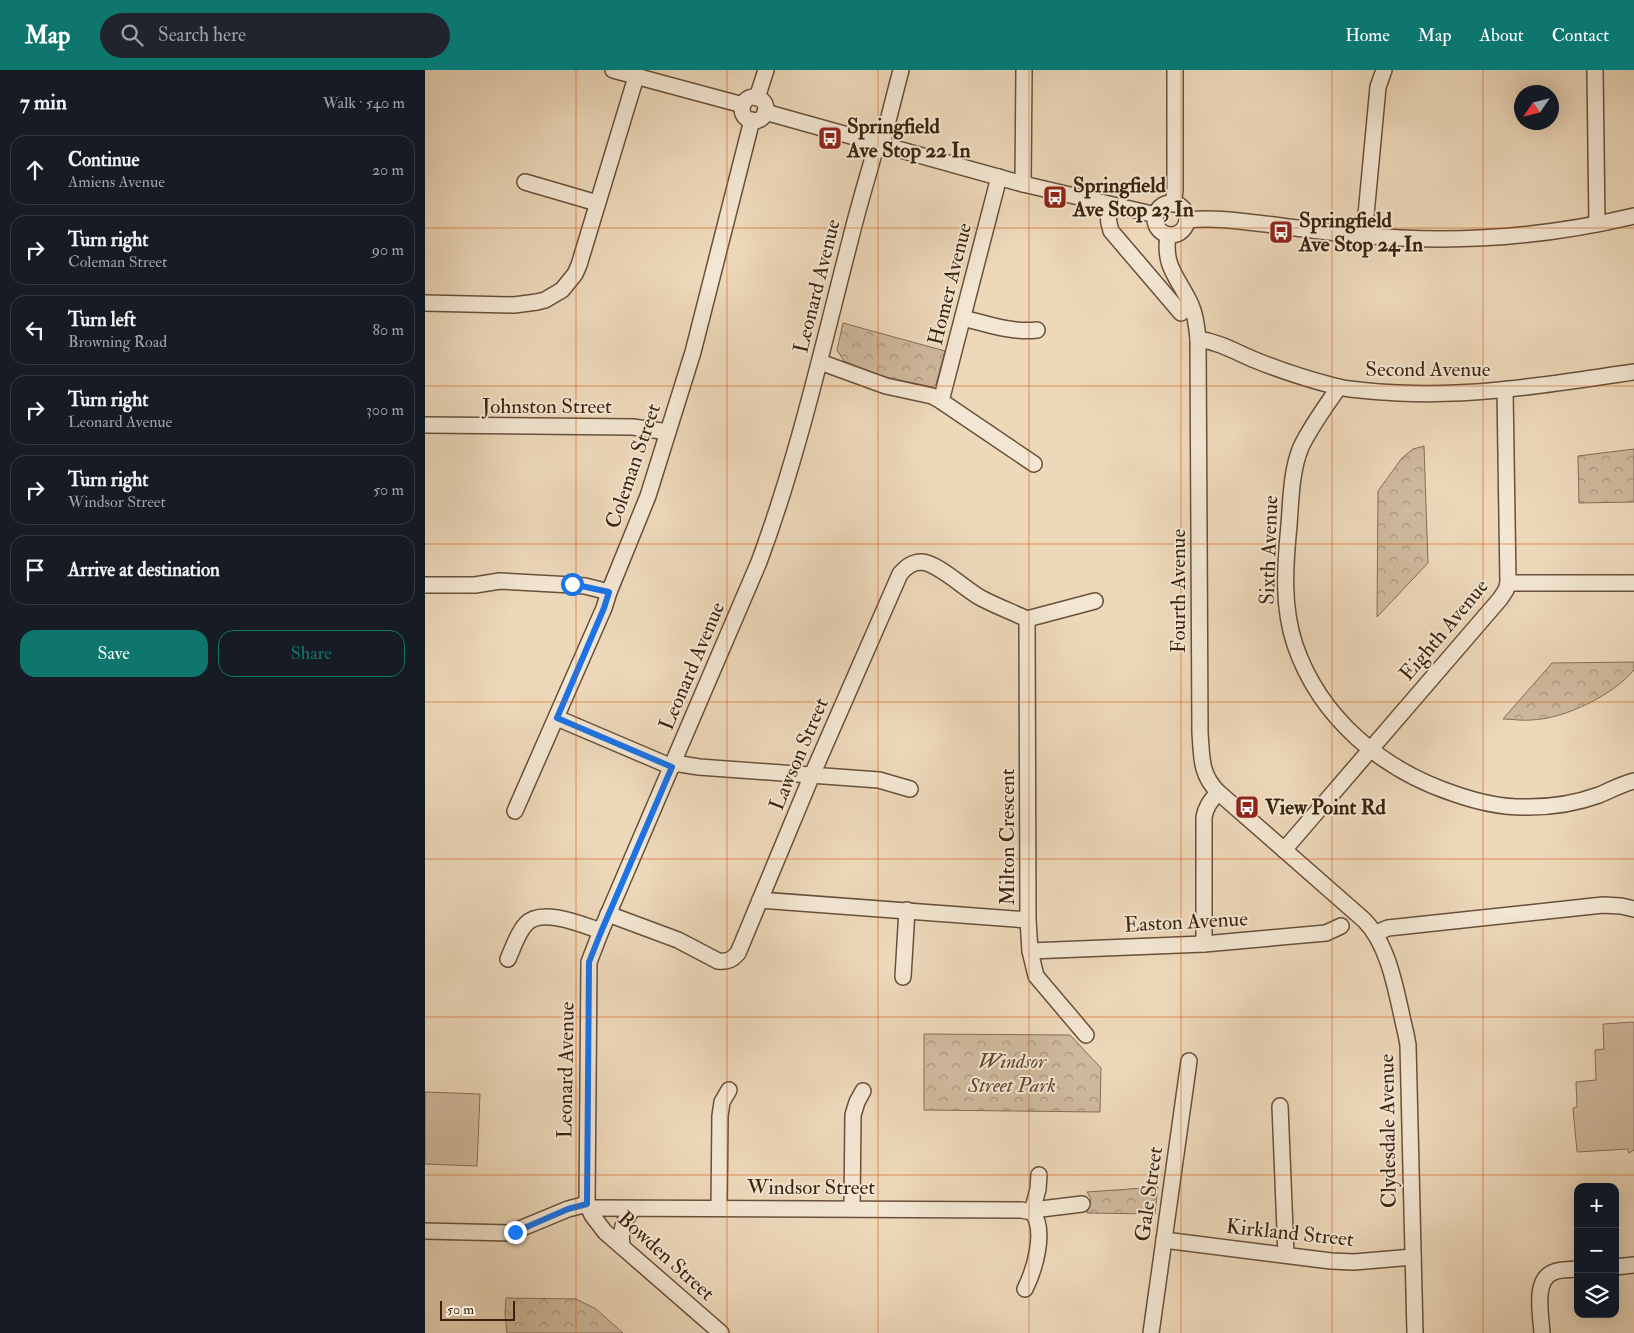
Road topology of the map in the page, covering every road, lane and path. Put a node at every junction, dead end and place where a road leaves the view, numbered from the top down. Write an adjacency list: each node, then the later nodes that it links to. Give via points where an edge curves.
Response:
1 (613, 70): 8 (street)
2 (766, 70): 9 (street)
3 (901, 70): 13 (street, Leonard Avenue)
4 (1024, 70): 16 (street)
5 (1175, 70): 18 (street)
6 (1384, 70): 25 (street, via 1378,87)
7 (1595, 70): 23 (street)
8 (636, 77): 10 (street); 17 (street)
9 (757, 98): 10 (street, via 750,98); 11 (street, via 763,102)
10 (743, 106): 12 (street, via 744,115)
11 (765, 112): 12 (street, via 759,120); 13 (street)
12 (752, 120): 37 (street, Coleman Street, via 693,352)
13 (879, 143): 14 (street); 31 (street, Leonard Avenue, via 850,240)
14 (999, 177): 16 (street); 28 (street, Homer Avenue)
15 (525, 182): 17 (street)
16 (1023, 184): 19 (street)
17 (597, 203): 26 (street, via 579,265 568,283 554,295 527,304)
18 (1173, 204): 20 (street, via 1163,206); 22 (street, via 1182,208)
19 (1109, 205): 20 (street); 27 (street, via 1107,214 1111,231)
20 (1156, 215): 24 (street, via 1157,226)
21 (1634, 216): 23 (street)
22 (1187, 220): 24 (street, via 1181,232); 25 (street, via 1224,219)
23 (1597, 224): 25 (street, via 1464,238)
24 (1168, 235): 30 (street, Fourth Avenue, via 1170,264 1194,313)
25 (1364, 236)
26 (425, 304)
27 (1181, 313)
28 (963, 318): 29 (street, via 1023,332); 35 (street, Homer Avenue)
29 (1037, 330)
30 (1198, 340): 33 (street, Second Avenue, via 1216,343 1287,372); 51 (street, Fourth Avenue, via 1200,733 1204,771 1208,782)
31 (820, 362): 35 (street, via 886,386); 47 (street, Leonard Avenue, via 778,512)
32 (1634, 372): 34 (street, Second Avenue)
33 (1339, 387): 34 (street, Second Avenue, via 1413,394); 46 (street, Sixth Avenue, via 1307,436 1296,464 1286,557 1286,605 1295,645 1312,684 1340,720)
34 (1505, 390): 40 (street, Eighth Avenue)
35 (941, 401): 38 (street)
36 (425, 425): 37 (street, Johnston Street, via 633,427)
37 (668, 432): 42 (street, Coleman Street, via 640,519)
38 (1034, 464)
39 (1634, 583): 40 (street)
40 (1508, 584): 46 (street, Eighth Avenue, via 1500,599)
41 (425, 585): 42 (street, via 475,585 500,581 572,584)
42 (609, 592): 45 (street, Coleman Street)
43 (1095, 601): 44 (street)
44 (1027, 619): 48 (street, Lawson Street, via 981,598 925,562 914,562 905,568); 58 (street, Milton Crescent)
45 (557, 718): 47 (street); 52 (street, Coleman Street)
46 (1371, 751): 49 (street, Sixth Avenue, via 1417,780 1463,797 1508,806 1543,806 1585,799); 53 (street, Eighth Avenue)
47 (673, 765): 48 (street); 57 (street, Leonard Avenue)
48 (812, 775): 50 (street, via 879,780); 54 (street, Lawson Street)
49 (1634, 781)
50 (909, 790)
51 (1218, 792): 53 (street, Fourth Avenue); 62 (street, via 1208,803 1204,817)
52 (515, 811)
53 (1284, 850): 61 (street, Fourth Avenue)
54 (760, 900): 56 (street); 57 (street, Lawson Street, via 738,953 725,962 678,940)
55 (1634, 909): 61 (street, via 1603,905 1388,928)
56 (907, 910): 58 (street); 65 (street)
57 (608, 914): 60 (street, Leonard Avenue)
58 (1028, 920): 63 (street, Milton Crescent)
59 (1341, 926): 62 (street, Easton Avenue, via 1325,933)
60 (601, 932): 64 (street, via 568,920 538,916 525,925); 73 (street, Leonard Avenue, via 589,962 588,974)
61 (1376, 933): 82 (street, Clydesdale Avenue, via 1389,966 1408,1044)
62 (1204, 944): 63 (street, Easton Avenue)
63 (1031, 951): 66 (street, Milton Crescent, via 1036,976)
64 (508, 959)
65 (903, 978)
66 (1087, 1035)
67 (1189, 1060): 79 (street, Gale Street)
68 (729, 1090): 74 (street, via 719,1116)
69 (863, 1091): 75 (street, via 853,1115)
70 (1280, 1106): 81 (street)
71 (1039, 1175): 77 (street)
72 (1082, 1204): 77 (street, Windsor Street)
73 (588, 1206): 76 (street, Windsor Street); 78 (street, Windsor Street, via 568,1209 510,1233); 80 (street, Bowden Street, via 597,1223)
74 (719, 1208): 75 (street, Windsor Street); 76 (street, Windsor Street)
75 (852, 1208): 77 (street, Windsor Street)
76 (633, 1209): 80 (street, via 623,1223)
77 (1032, 1212): 86 (street, via 1038,1222 1038,1238 1032,1274)
78 (425, 1231)
79 (1164, 1240): 81 (street, Kirkland Street); 88 (street, Gale Street)
80 (622, 1246): 87 (street, Bowden Street)
81 (1286, 1256): 82 (street, Kirkland Street, via 1343,1262)
82 (1413, 1257): 89 (street, Clydesdale Avenue)
83 (1634, 1266): 84 (street)
84 (1619, 1267)
85 (1574, 1269): 90 (street, via 1553,1272 1543,1281)
86 (1025, 1289)
87 (721, 1333)
88 (1151, 1333)
89 (1415, 1333)
90 (1542, 1333)

